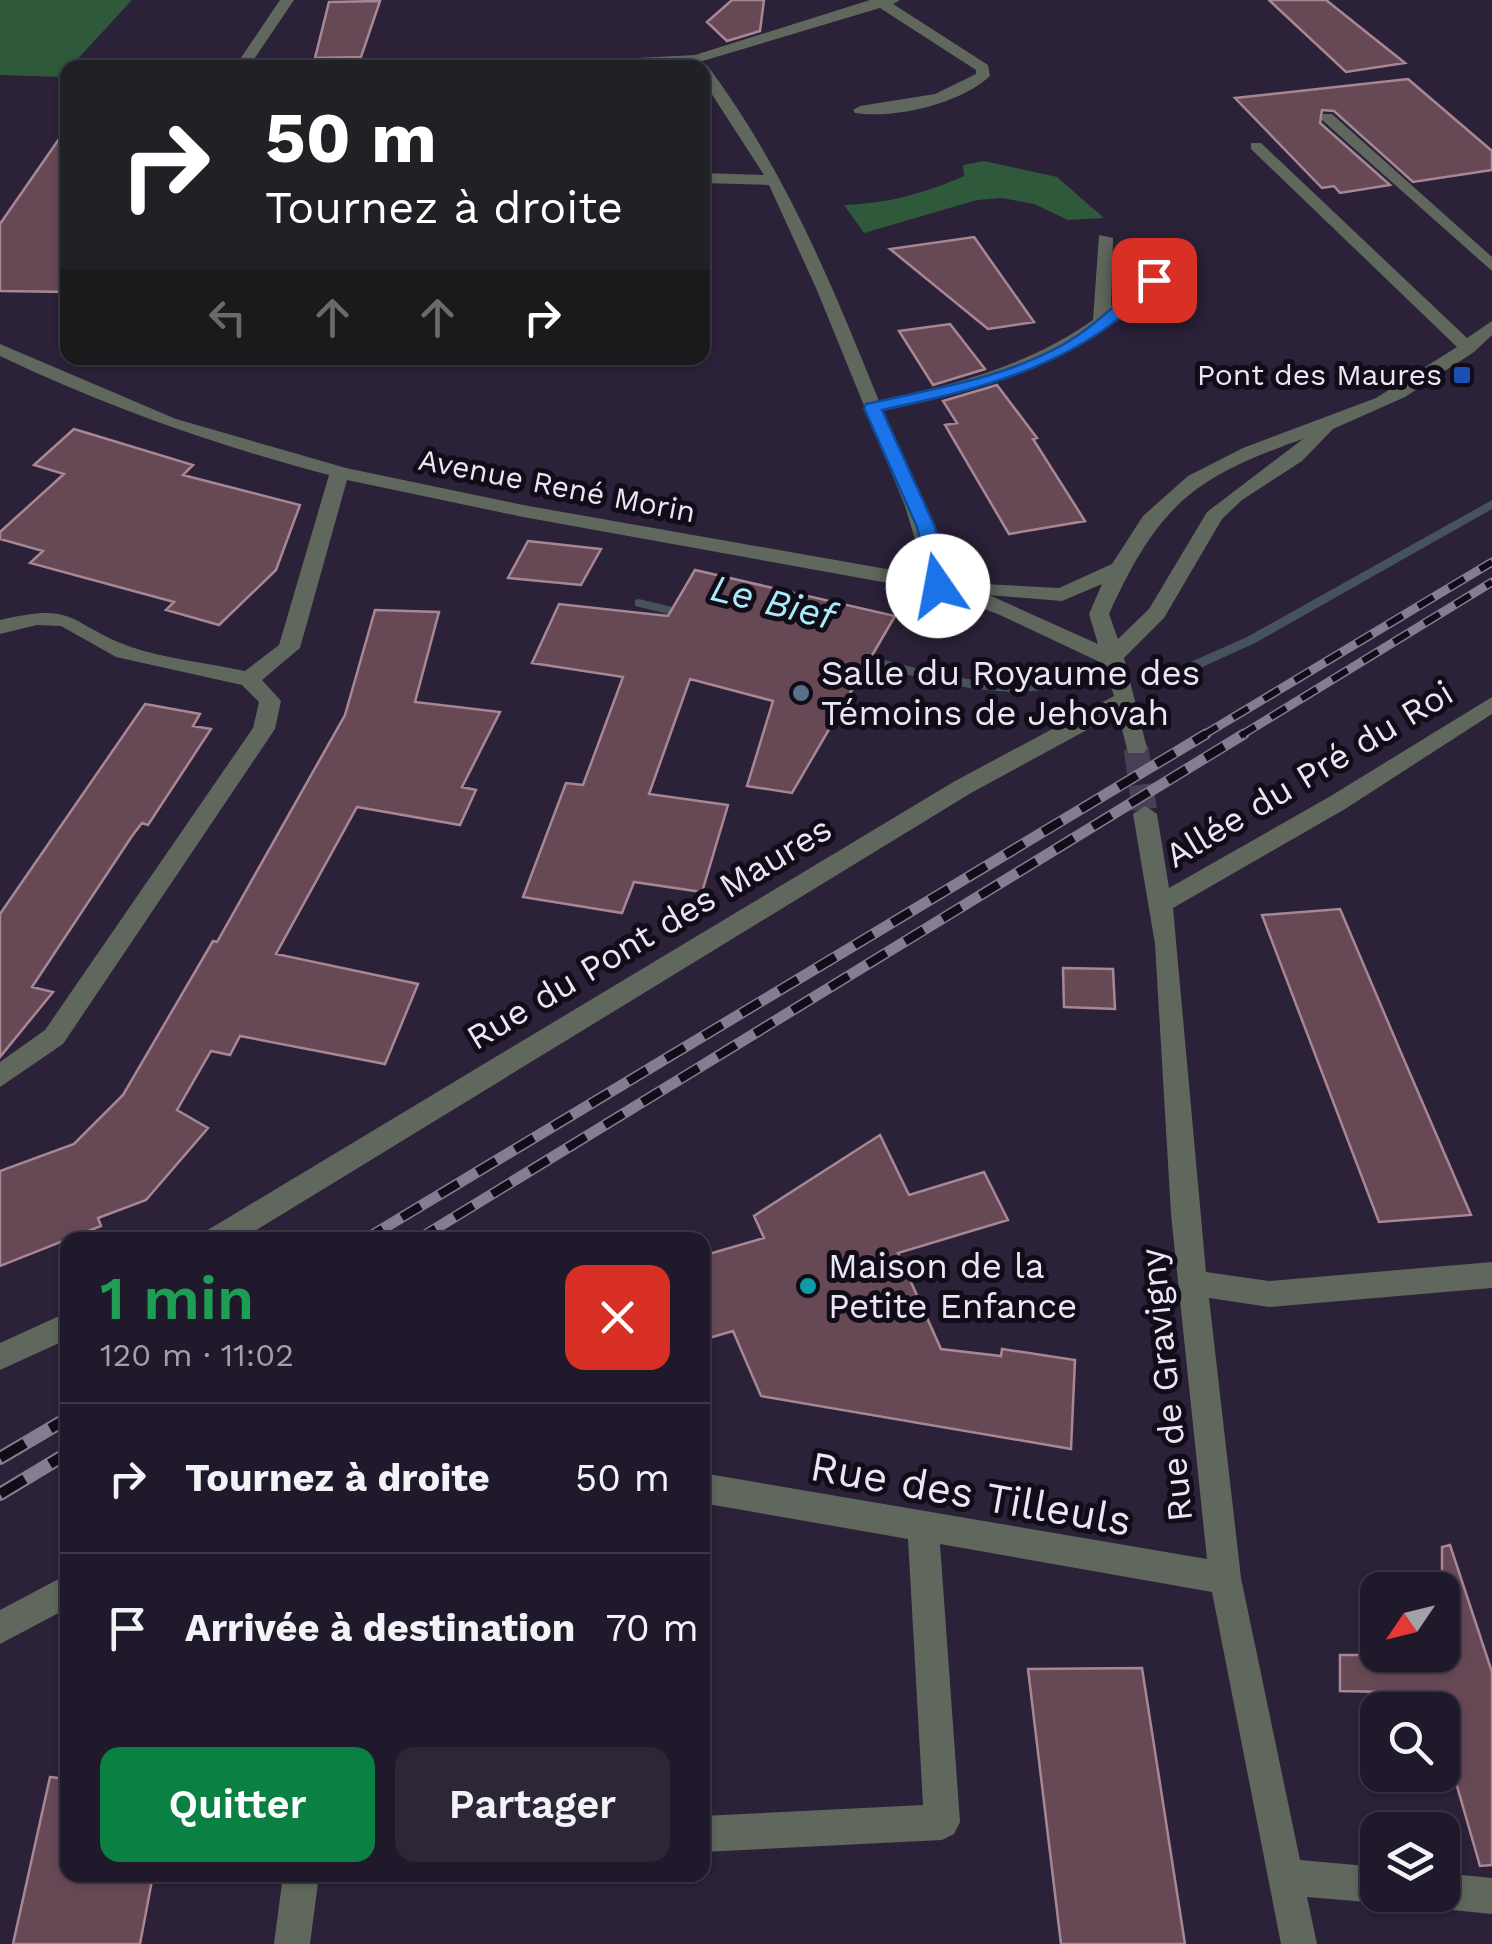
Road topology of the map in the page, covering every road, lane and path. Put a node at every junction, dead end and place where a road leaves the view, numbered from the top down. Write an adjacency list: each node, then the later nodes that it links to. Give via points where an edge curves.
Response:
1 (287, 0): 3 (street)
2 (884, 1): 4 (street); 6 (street, via 983,68 983,76 935,98)
3 (246, 60)
4 (710, 62)
5 (710, 77): 10 (street)
6 (860, 110)
7 (1326, 117): 12 (street)
8 (1256, 146): 16 (street)
9 (710, 178): 10 (street)
10 (774, 180): 18 (street)
11 (1105, 238): 14 (street)
12 (1492, 266)
13 (1154, 280): 14 (street)
14 (1102, 322): 18 (street, via 1031,367)
15 (1492, 326): 16 (street)
16 (1468, 348): 19 (street, via 1406,390)
17 (0, 349): 20 (street, Avenue René Morin, via 60,381 182,428)
18 (872, 408): 22 (street, via 926,527)
19 (1327, 425): 21 (street, via 1268,443 1186,489 1150,519); 26 (street, via 1214,516 1157,614)
20 (339, 475): 22 (street, Avenue René Morin); 27 (street, via 289,648)
21 (1120, 568): 23 (street); 24 (street)
22 (938, 586): 23 (street); 26 (street, Avenue René Morin, via 1042,624)
23 (1062, 595): 24 (street)
24 (1099, 614): 26 (street)
25 (0, 627): 27 (street, via 65,620 124,652)
26 (1110, 659): 28 (street)
27 (249, 679): 33 (street, via 270,701 264,729 54,1037)
28 (1126, 699): 30 (street); 34 (street, Rue du Pont des Maures, via 964,787)
29 (1492, 704): 32 (street, Allée du Pré du Roi, via 1337,803)
30 (1136, 748)
31 (1145, 814): 32 (street, Rue de Gravigny)
32 (1162, 902): 36 (street, Rue de Gravigny)
33 (0, 1076)
34 (229, 1232)
35 (1492, 1275): 36 (street, via 1268,1294)
36 (1195, 1283): 41 (street, Rue de Gravigny)
37 (60, 1328): 38 (street)
38 (0, 1356)
39 (710, 1489): 40 (street, Rue des Tilleuls)
40 (923, 1528): 41 (street, Rue des Tilleuls); 44 (street, via 942,1822)
41 (1225, 1578): 45 (street, Rue de Gravigny)
42 (60, 1594): 43 (street)
43 (0, 1628)
44 (710, 1834)
45 (1284, 1877): 47 (street); 51 (street, Rue de Gravigny)
46 (300, 1882): 50 (street)
47 (1360, 1883)
48 (1460, 1893): 49 (street)
49 (1492, 1896)
50 (292, 1944)
51 (1299, 1944)

